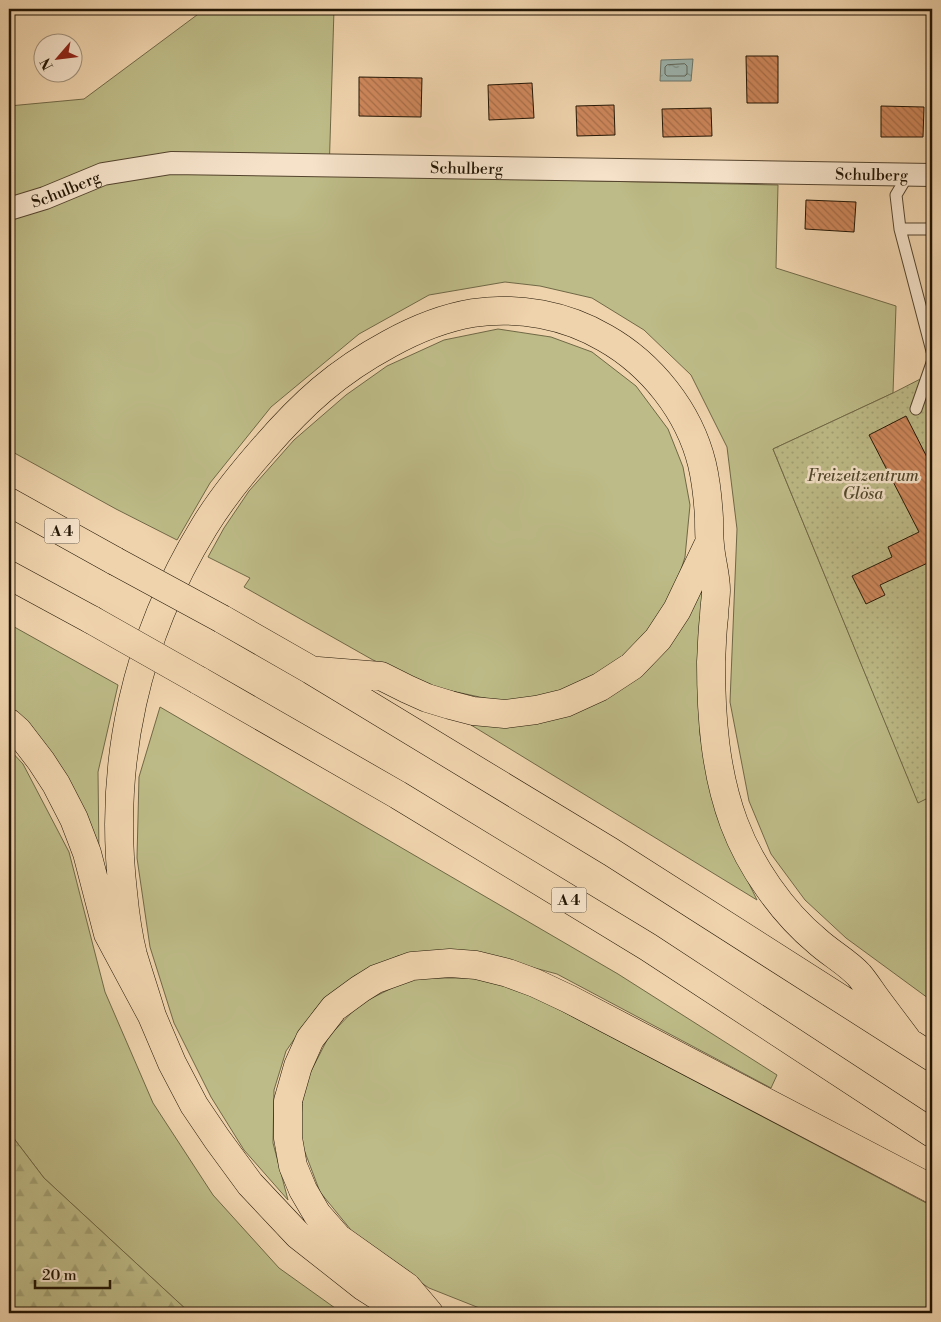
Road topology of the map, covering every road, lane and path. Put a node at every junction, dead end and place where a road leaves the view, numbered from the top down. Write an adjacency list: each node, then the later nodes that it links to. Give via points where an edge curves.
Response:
1 (908, 175): 2 (street, Schulberg); 3 (street, Schulberg, via 171,162 103,174 46,198); 4 (lane, via 896,196)
2 (932, 175)
3 (9, 209)
4 (900, 229): 5 (lane); 6 (lane)
5 (932, 229)
6 (928, 321): 7 (lane)
7 (932, 351)
8 (932, 363): 9 (lane)
9 (916, 410)
10 (9, 502): 13 (highway, A 4, bridge)
11 (709, 543): 13 (highway, via 677,610 658,639 632,666 600,687 565,703 505,714 473,711 427,698 381,676); 15 (highway, via 708,502 702,465 684,419 643,364 599,334 574,324 526,312 460,315 425,326 370,354 317,392 248,466 215,509 171,588 138,675 121,768 118,815 120,863 132,953); 16 (highway, via 716,587 711,664 713,732 735,826 762,877 781,904 798,925 857,973)
12 (9, 575): 18 (highway, A 4, bridge, via 398,796 640,942)
13 (311, 670): 16 (highway, A 4, via 611,852)
14 (9, 722): 15 (highway, via 41,761 74,819 87,853 108,934)
15 (152, 1016): 20 (highway, via 194,1105 250,1184 305,1241 364,1287)
16 (908, 1041): 17 (highway, A 4)
17 (932, 1057)
18 (932, 1134)
19 (932, 1189): 21 (highway, via 535,983 476,965 412,966 376,979 360,989 334,1008 310,1039 288,1101 288,1138 293,1166 317,1214 338,1238 408,1287)
20 (405, 1313)
21 (429, 1313)

